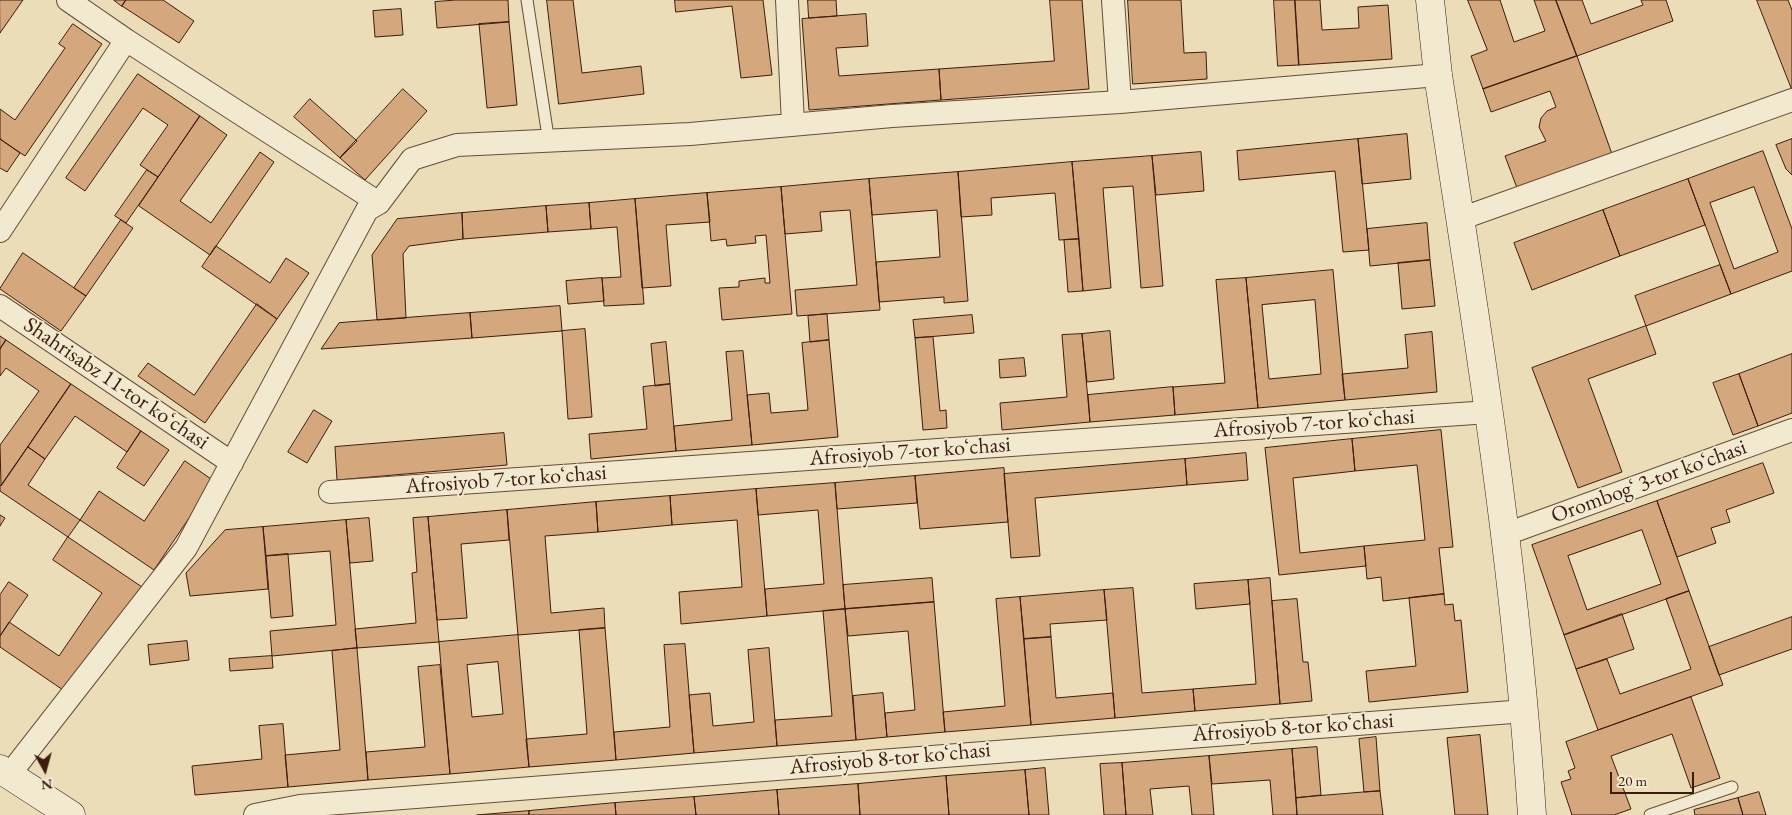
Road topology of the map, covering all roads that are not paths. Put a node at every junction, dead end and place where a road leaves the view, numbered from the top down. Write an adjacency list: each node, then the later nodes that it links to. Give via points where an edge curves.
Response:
1 (68, 0): 6 (street)
2 (527, 0): 11 (lane)
3 (787, 0): 10 (street)
4 (1112, 0): 9 (street)
5 (1430, 0): 7 (street)
6 (126, 40): 12 (street); 14 (street)
7 (1438, 75): 9 (street); 13 (street)
8 (1792, 100): 13 (street)
9 (1120, 102): 10 (street)
10 (793, 124): 11 (street)
11 (549, 143): 12 (street, via 457,146 412,159)
12 (379, 203): 18 (street, via 366,210)
13 (1460, 219): 16 (street)
14 (0, 231)
15 (0, 306): 18 (street, Shahrisabz 11-tor koʻchasi)
16 (1489, 412): 19 (street, Afrosiyob 7-tor koʻchasi); 20 (street)
17 (1792, 430): 20 (street, Orombogʻ 3-tor koʻchasi)
18 (232, 463): 22 (street, via 186,548)
19 (330, 492)
20 (1506, 534): 21 (street)
21 (1525, 711): 25 (street, Afrosiyob 8-tor koʻchasi, via 300,806); 26 (street)
22 (5, 772): 24 (street)
23 (1732, 787): 27 (lane)
24 (71, 815)
25 (255, 815)
26 (1532, 815)
27 (1650, 815)

